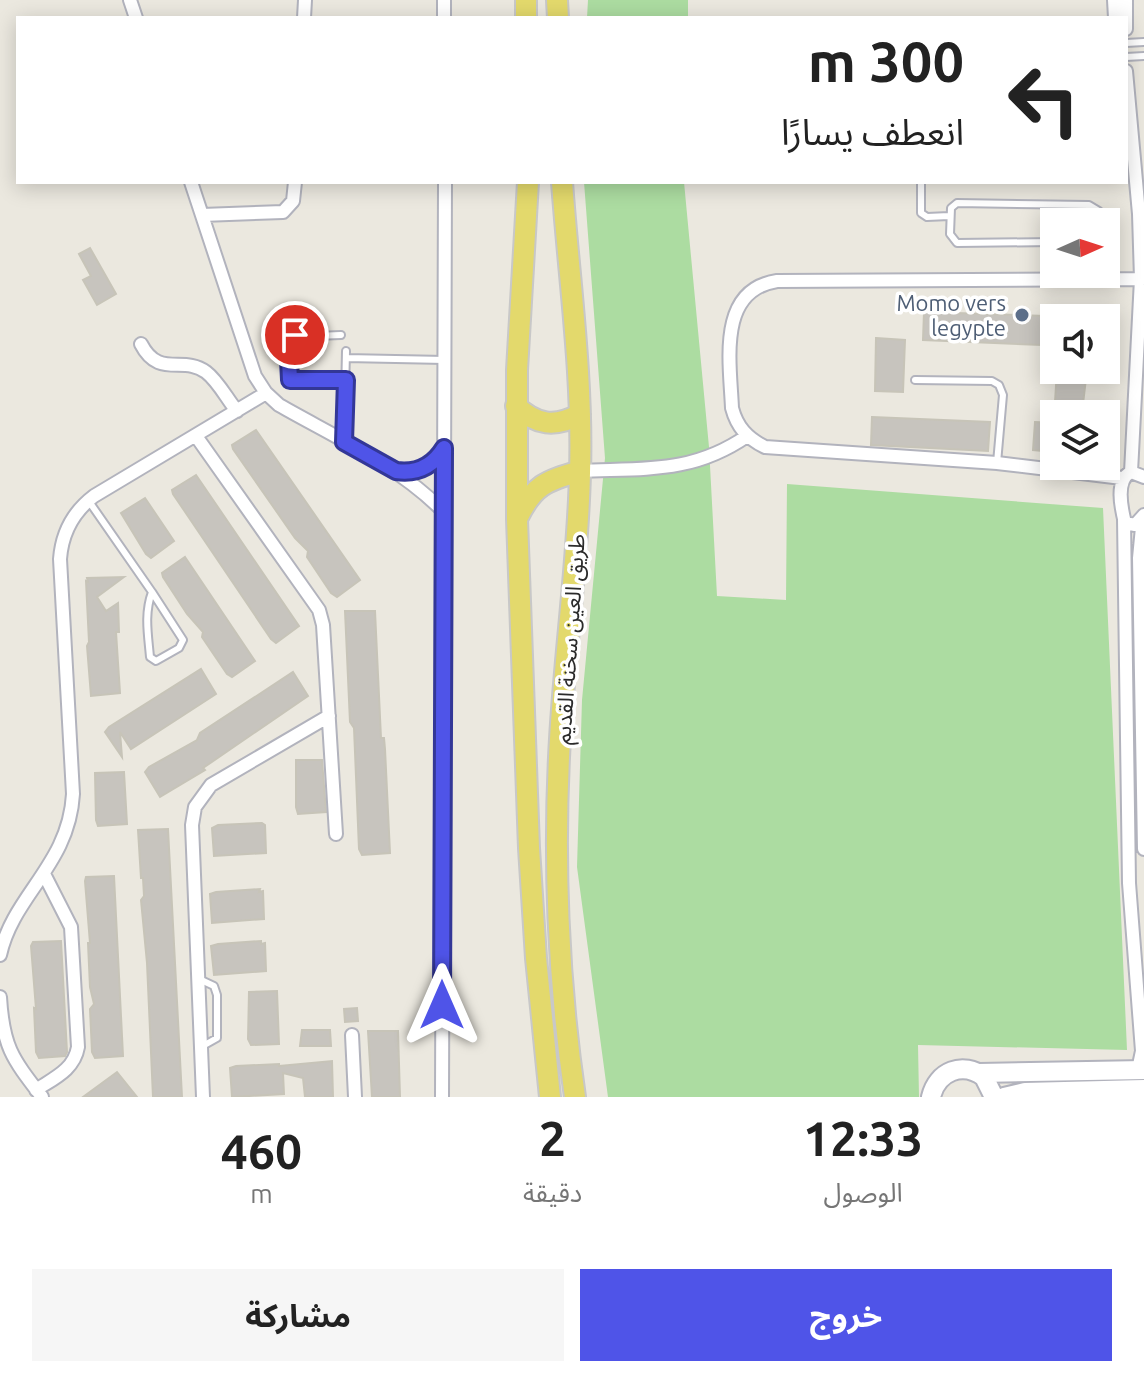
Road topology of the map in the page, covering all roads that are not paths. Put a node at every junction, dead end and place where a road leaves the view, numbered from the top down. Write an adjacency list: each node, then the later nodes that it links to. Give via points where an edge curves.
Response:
1 (1128, 110): 12 (street)
2 (192, 184): 9 (street)
3 (295, 184): 9 (street, via 293,201 283,212)
4 (445, 184): 15 (street)
5 (528, 184): 19 (main road, طريق العين سخنة القديم)
6 (562, 184): 21 (main road, طريق العين سخنة القديم)
7 (921, 184): 10 (lane, via 921,213)
8 (1094, 208): 10 (lane, via 957,203)
9 (202, 215): 18 (street, via 255,376)
10 (949, 216): 11 (lane, via 950,234 957,243)
11 (1040, 242)
12 (1142, 280): 23 (street, via 759,285 743,297 731,323 732,408); 29 (street)
13 (341, 335): 16 (lane, via 290,337 288,376 292,381)
14 (141, 344): 20 (street, via 162,365 206,372)
15 (445, 360): 16 (lane, via 346,355); 25 (street)
16 (346, 380): 24 (lane)
17 (915, 380): 26 (lane, via 999,385 1003,395)
18 (266, 393): 20 (street); 24 (street)
19 (516, 406): 21 (main road, via 526,416 553,424); 33 (main road, طريق العين سخنة القديم)
20 (237, 411): 22 (street)
21 (580, 414): 28 (main road, طريق العين سخنة القديم)
22 (196, 436): 30 (street); 36 (street, via 319,610)
23 (747, 436): 26 (street, via 775,449); 28 (street, via 689,463)
24 (344, 442): 27 (street)
25 (444, 448): 27 (street, via 420,469); 31 (street)
26 (997, 463): 29 (street)
27 (396, 471): 31 (street)
28 (580, 471): 33 (main road, via 534,490); 51 (main road, طريق العين سخنة القديم, via 560,743 558,856)
29 (1136, 477): 34 (street)
30 (88, 500): 35 (lane); 39 (street, via 70,522 61,549 73,794 65,837)
31 (444, 512): 49 (street)
32 (1143, 516): 34 (street, via 1132,526); 38 (street, via 1139,558)
33 (517, 519): 50 (main road, طريق العين سخنة القديم, via 529,848)
34 (1124, 519): 43 (street, via 1129,883)
35 (152, 592): 35 (lane, via 183,640 156,661 150,657 146,620)
36 (329, 716): 37 (street); 47 (street, via 211,785 195,807)
37 (336, 834)
38 (1144, 849)
39 (44, 874): 40 (street); 46 (street, via 73,936 78,1047 68,1068)
40 (0, 955)
41 (0, 997): 46 (street, via 4,1039)
42 (352, 1035): 48 (street)
43 (1141, 1070): 44 (street)
44 (979, 1073): 52 (street, via 951,1071); 53 (street)
45 (1144, 1089): 54 (street)
46 (39, 1093)
47 (203, 1097)
48 (355, 1097)
49 (442, 1097)
50 (550, 1097)
51 (575, 1097)
52 (931, 1097)
53 (994, 1097)
54 (1004, 1097)

